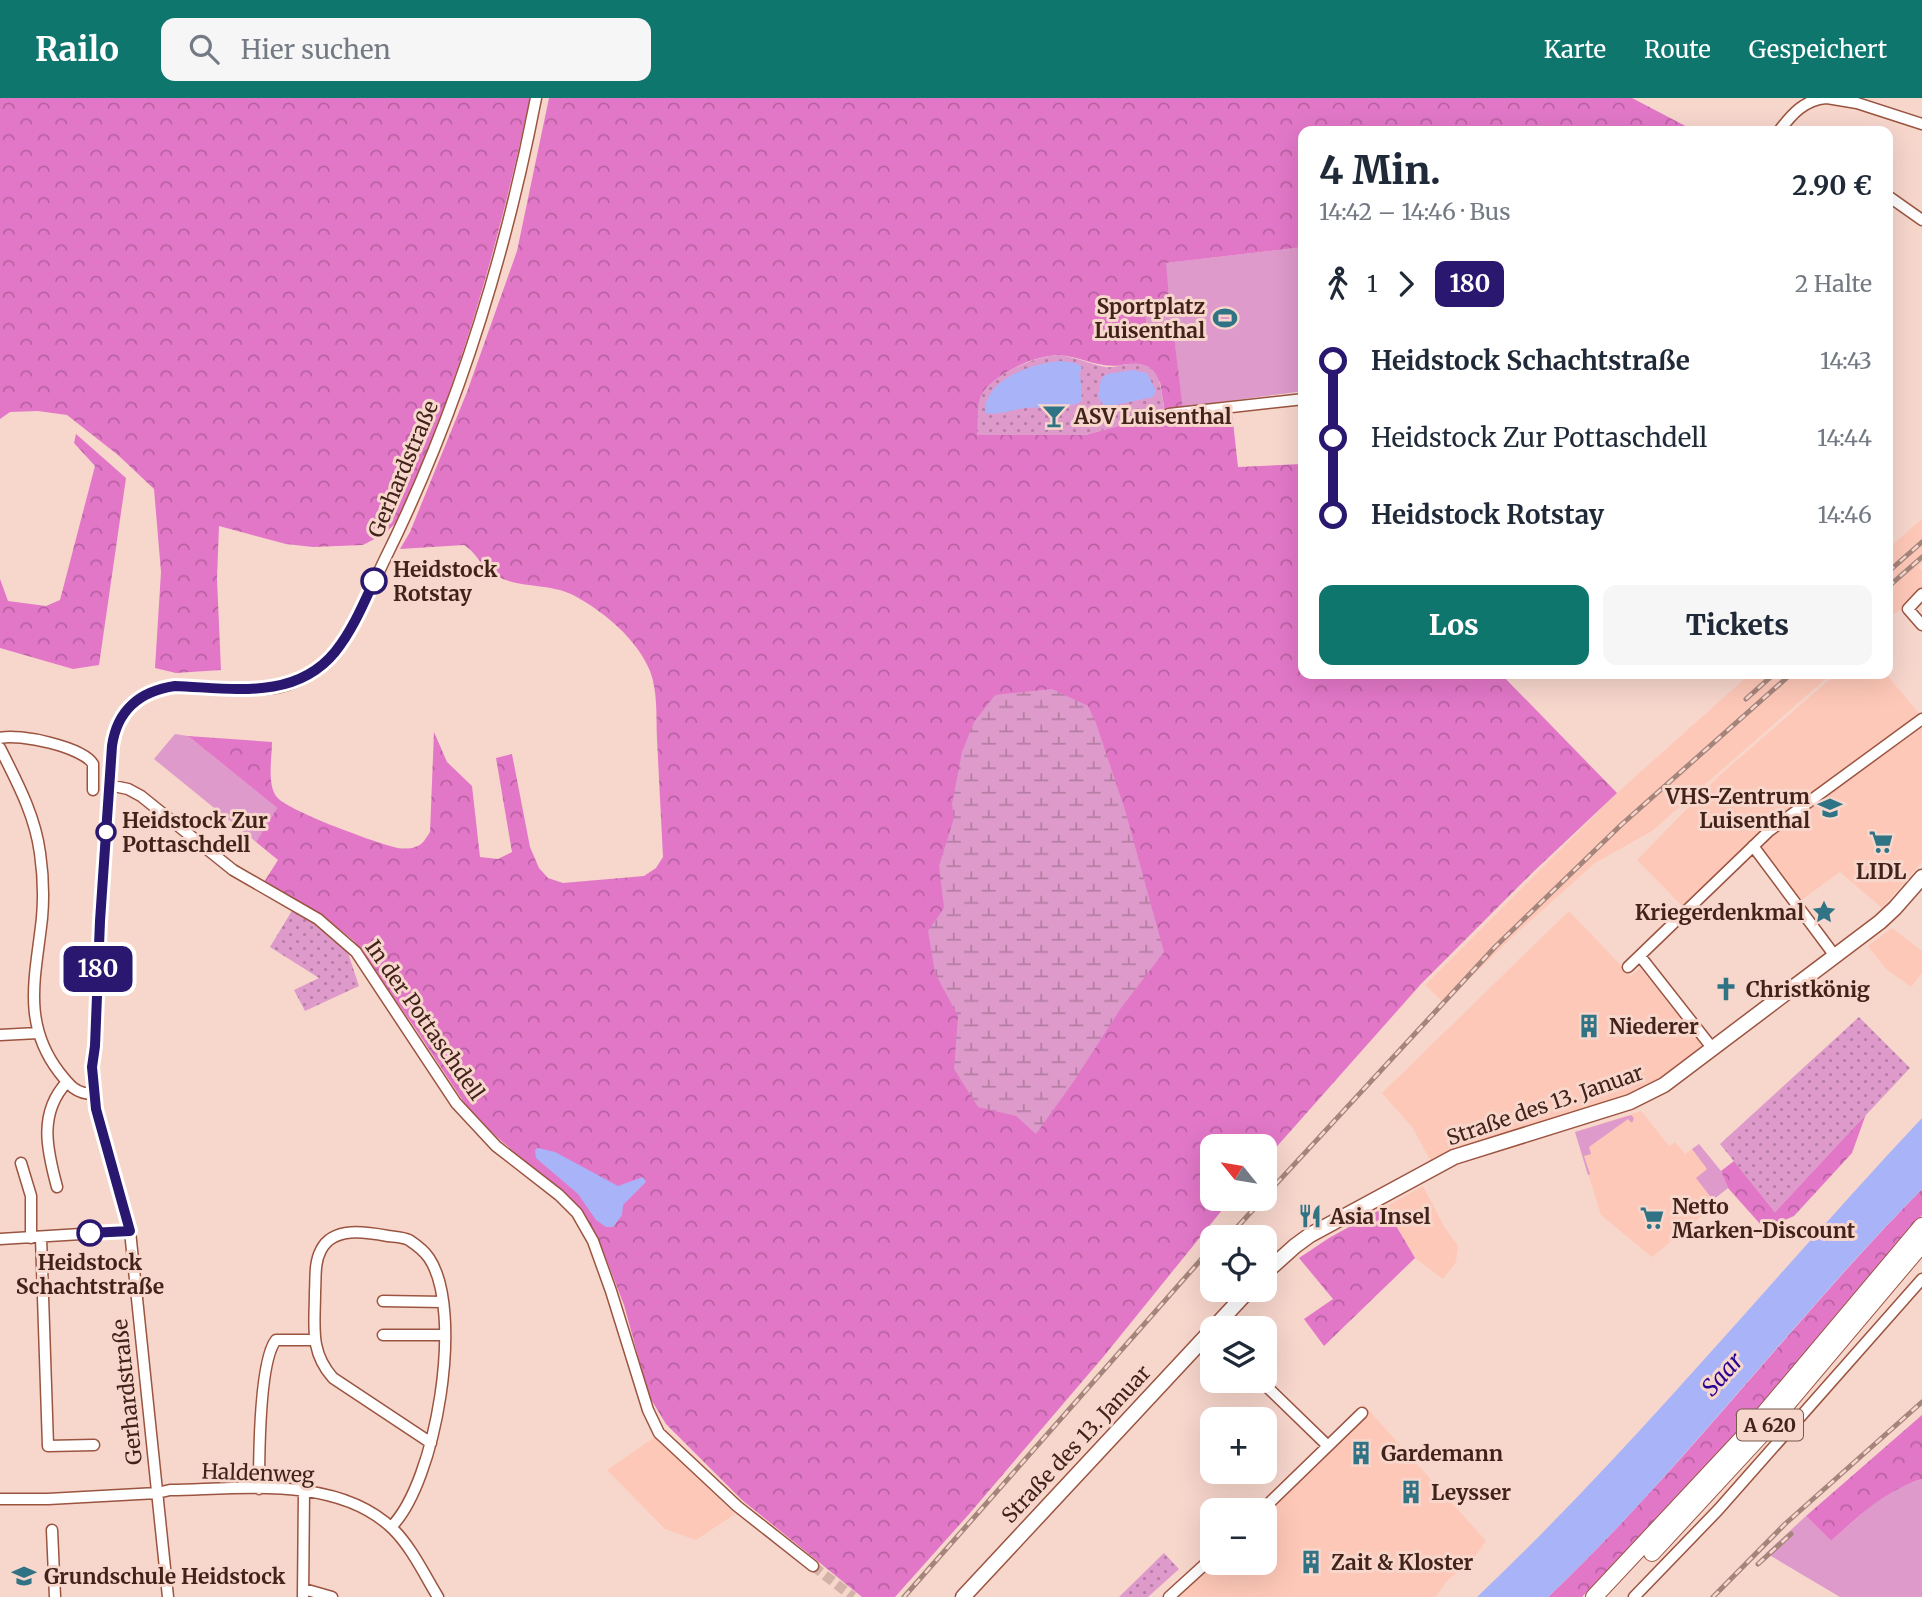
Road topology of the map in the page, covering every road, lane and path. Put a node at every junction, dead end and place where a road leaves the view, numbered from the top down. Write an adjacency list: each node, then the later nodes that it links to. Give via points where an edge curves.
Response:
1 (536, 98): 15 (street, Gerhardstraße, via 495,275 455,396 405,519 343,641 319,668 280,687 175,686 141,696 116,728)
2 (1826, 98): 3 (street); 4 (street)
3 (1809, 99): 5 (street)
4 (1922, 124)
5 (1783, 126)
6 (1893, 199): 7 (street)
7 (1922, 220)
8 (1298, 400): 9 (street)
9 (1169, 414)
10 (1922, 594): 11 (street, via 1908,610)
11 (1922, 625)
12 (1922, 719): 17 (street)
13 (0, 737): 16 (street, via 16,736 83,754 93,764)
14 (0, 748): 22 (street, via 29,809 40,852 43,895 33,990)
15 (109, 785): 26 (street, Gerhardstraße); 56 (street, In der Pottaschdell, via 141,796 233,870 318,919 356,952 456,1103 496,1146 577,1213 593,1241 659,1433 737,1506)
16 (93, 790)
17 (1753, 846): 19 (street); 20 (street)
18 (1922, 877): 20 (main road, Straße des 13. Januar, via 1895,908)
19 (1640, 956): 21 (street); 24 (street)
20 (1835, 956): 24 (main road, Straße des 13. Januar)
21 (1628, 967)
22 (38, 1033): 23 (street); 25 (street)
23 (0, 1035)
24 (1713, 1049): 34 (main road, Straße des 13. Januar, via 1664,1085 1630,1102 1440,1164 1310,1235)
25 (67, 1082): 26 (street, via 76,1092); 28 (street, via 55,1097 46,1130)
26 (93, 1094): 30 (street, Gerhardstraße)
27 (21, 1163): 31 (street)
28 (57, 1187)
29 (1922, 1226): 65 (highway, A 620, via 1752,1428)
30 (130, 1231): 31 (street); 51 (street, Gerhardstraße)
31 (36, 1237): 32 (street); 47 (street, via 48,1446)
32 (0, 1239)
33 (1922, 1244): 66 (highway, A 620, via 1761,1435)
34 (1277, 1262)
35 (1922, 1279): 67 (street, via 1718,1510)
36 (383, 1301): 37 (street)
37 (443, 1302): 41 (street); 42 (street, via 439,1277 428,1256 408,1239 355,1231 338,1235 321,1250 316,1266)
38 (1238, 1302): 39 (main road, Straße des 13. Januar)
39 (1226, 1316)
40 (383, 1335): 41 (street)
41 (444, 1335): 46 (street, via 442,1385)
42 (314, 1340): 46 (street, via 323,1366 333,1378); 49 (street, via 276,1340 270,1348 261,1407)
43 (1200, 1345): 63 (main road, Straße des 13. Januar)
44 (1273, 1393): 48 (street)
45 (1362, 1413): 48 (street)
46 (431, 1443): 54 (street, via 408,1504)
47 (94, 1445)
48 (1328, 1446): 52 (street)
49 (259, 1489): 50 (street, Haldenweg); 51 (street, Haldenweg)
50 (304, 1490): 54 (street, Haldenweg, via 351,1503); 58 (street)
51 (157, 1493): 53 (street, Haldenweg); 60 (street, Gerhardstraße)
52 (1274, 1498)
53 (0, 1499)
54 (391, 1527): 62 (street, Haldenweg)
55 (52, 1530): 59 (street)
56 (813, 1566)
57 (1200, 1569): 64 (street)
58 (303, 1593): 61 (street)
59 (55, 1597)
60 (168, 1597)
61 (332, 1597)
62 (438, 1597)
63 (965, 1597)
64 (1169, 1597)
65 (1594, 1597)
66 (1609, 1597)
67 (1634, 1597)

